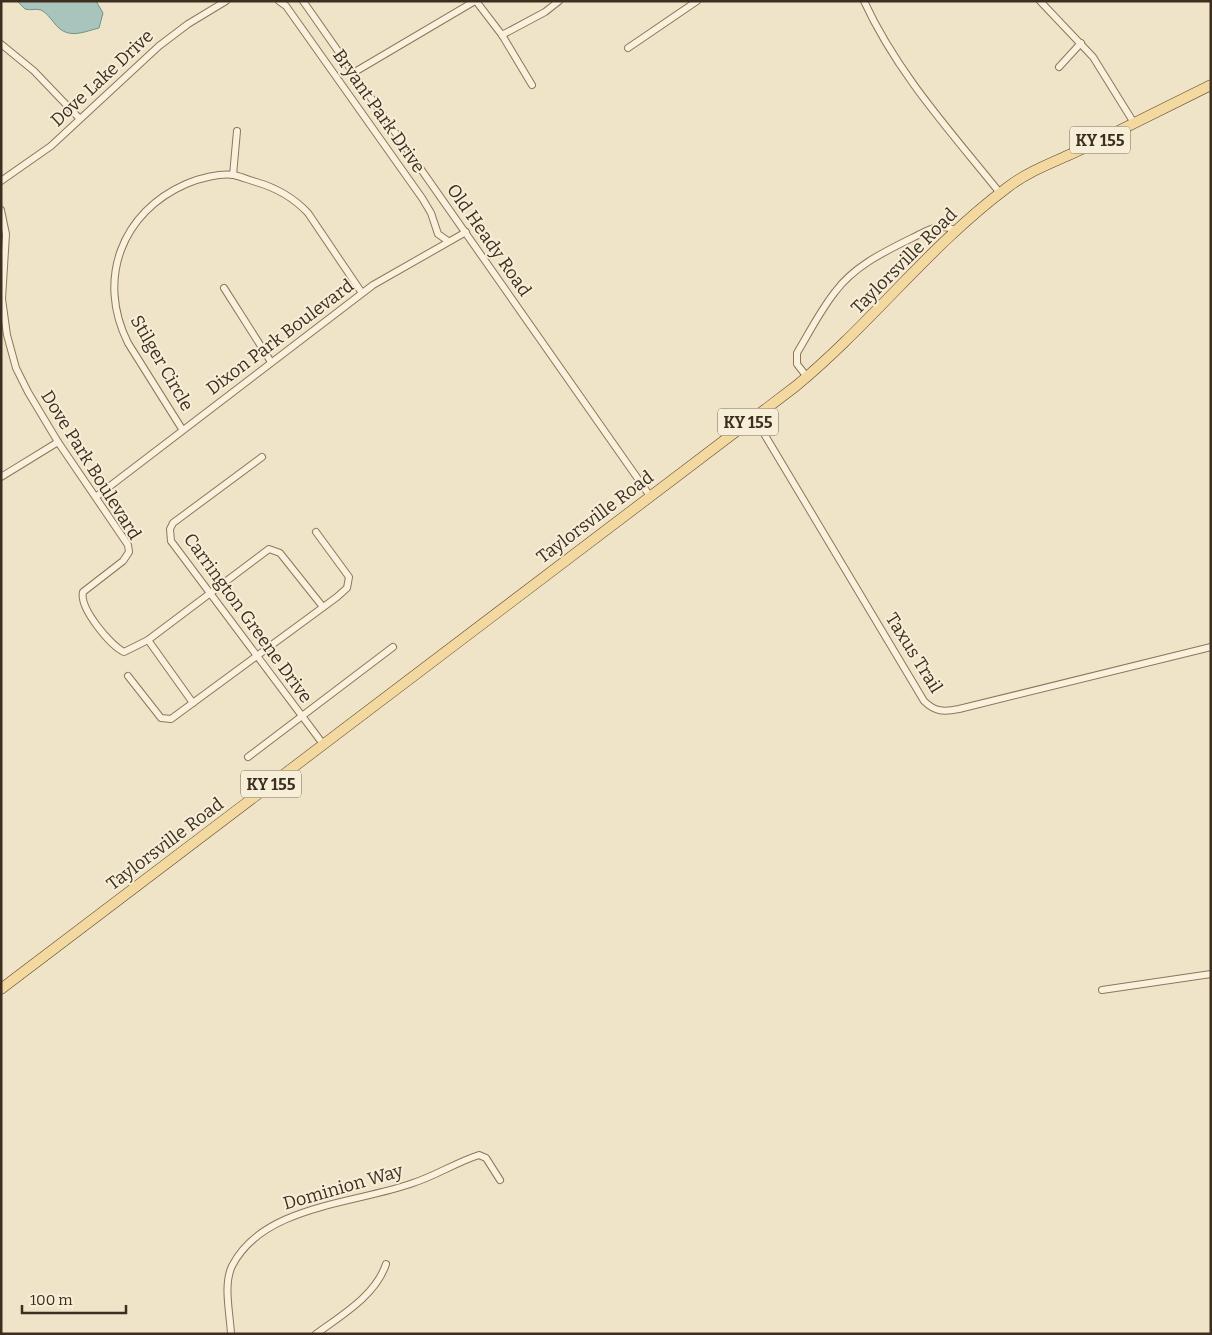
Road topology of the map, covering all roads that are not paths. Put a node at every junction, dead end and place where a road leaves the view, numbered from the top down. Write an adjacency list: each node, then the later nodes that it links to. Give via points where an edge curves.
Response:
1 (226, 1): 17 (street, Dove Lake Drive, via 159,46)
2 (279, 1): 26 (street, Bryant Park Drive, via 291,13 422,198 438,234)
3 (304, 1): 14 (street, Old Heady Road)
4 (476, 1): 9 (street); 14 (street)
5 (559, 1): 9 (street)
6 (697, 1): 12 (street)
7 (864, 1): 22 (street, via 881,36 911,82)
8 (1040, 1): 10 (street)
9 (502, 35): 15 (street)
10 (1081, 43): 13 (street); 18 (street)
11 (1, 44): 17 (street, via 34,71)
12 (628, 48)
13 (1059, 67)
14 (353, 73): 25 (street, Old Heady Road)
15 (532, 85)
16 (1211, 85): 18 (main road, Taylorsville Road / KY 155)
17 (79, 118): 21 (street, Dove Lake Drive, via 51,146)
18 (1134, 123): 22 (main road, Taylorsville Road / KY 155, via 1049,163)
19 (237, 131): 20 (street)
20 (232, 175): 28 (street, Stilger Circle, via 274,187 298,202); 32 (street, Stilger Circle, via 193,181 156,201 129,232 121,247 114,275 121,329)
21 (1, 181)
22 (1000, 192): 24 (main road, Taylorsville Road / KY 155)
23 (1, 210): 33 (street, Dove Park Boulevard, via 6,234 2,283 7,335 16,368)
24 (955, 230): 30 (main road, Taylorsville Road / KY 155, via 860,329); 30 (street, via 944,226 932,228 876,256 850,276 834,292 796,353 797,364)
25 (466, 232): 26 (street, Dixon Park Boulevard); 37 (street, Old Heady Road)
26 (448, 241): 28 (street, Dixon Park Boulevard)
27 (224, 288): 29 (street)
28 (362, 293): 29 (street, Dixon Park Boulevard)
29 (271, 362): 32 (street, Dixon Park Boulevard)
30 (807, 377): 31 (main road, Taylorsville Road / KY 155)
31 (754, 417): 37 (main road, Taylorsville Road / KY 155); 43 (street, Taxus Trail, via 924,701 935,710 959,710)
32 (182, 429): 36 (street, Dixon Park Boulevard)
33 (58, 442): 35 (street); 36 (street, Dove Park Boulevard)
34 (262, 457): 39 (street, Carrington Greene Drive, via 170,529 171,541)
35 (1, 477)
36 (97, 496): 41 (street, Dove Park Boulevard, via 128,545 129,552 123,562 83,592 83,606 117,648 124,652)
37 (650, 496): 48 (main road, Taylorsville Road / KY 155)
38 (316, 532): 40 (street, via 349,577 347,588)
39 (209, 592): 40 (street, Dove Park Boulevard, via 260,554 276,549); 41 (street, Dove Park Boulevard); 44 (street, Carrington Greene Drive)
40 (323, 607): 44 (street)
41 (148, 640): 46 (street)
42 (393, 647): 47 (street)
43 (1211, 647)
44 (257, 656): 46 (street); 47 (street, Carrington Greene Drive)
45 (128, 676): 46 (street, via 161,718 171,719)
46 (193, 703)
47 (302, 716): 48 (street, Carrington Greene Drive); 49 (street)
48 (323, 744): 51 (main road, Taylorsville Road / KY 155)
49 (248, 757)
50 (1211, 974): 52 (street)
51 (1, 989)
52 (1102, 990)
53 (500, 1180): 55 (street, Dominion Way, via 486,1158 479,1155 413,1183 294,1214 273,1224 249,1244 232,1267 228,1284)
54 (386, 1264): 56 (street, via 373,1289)
55 (231, 1334)
56 (316, 1334)

